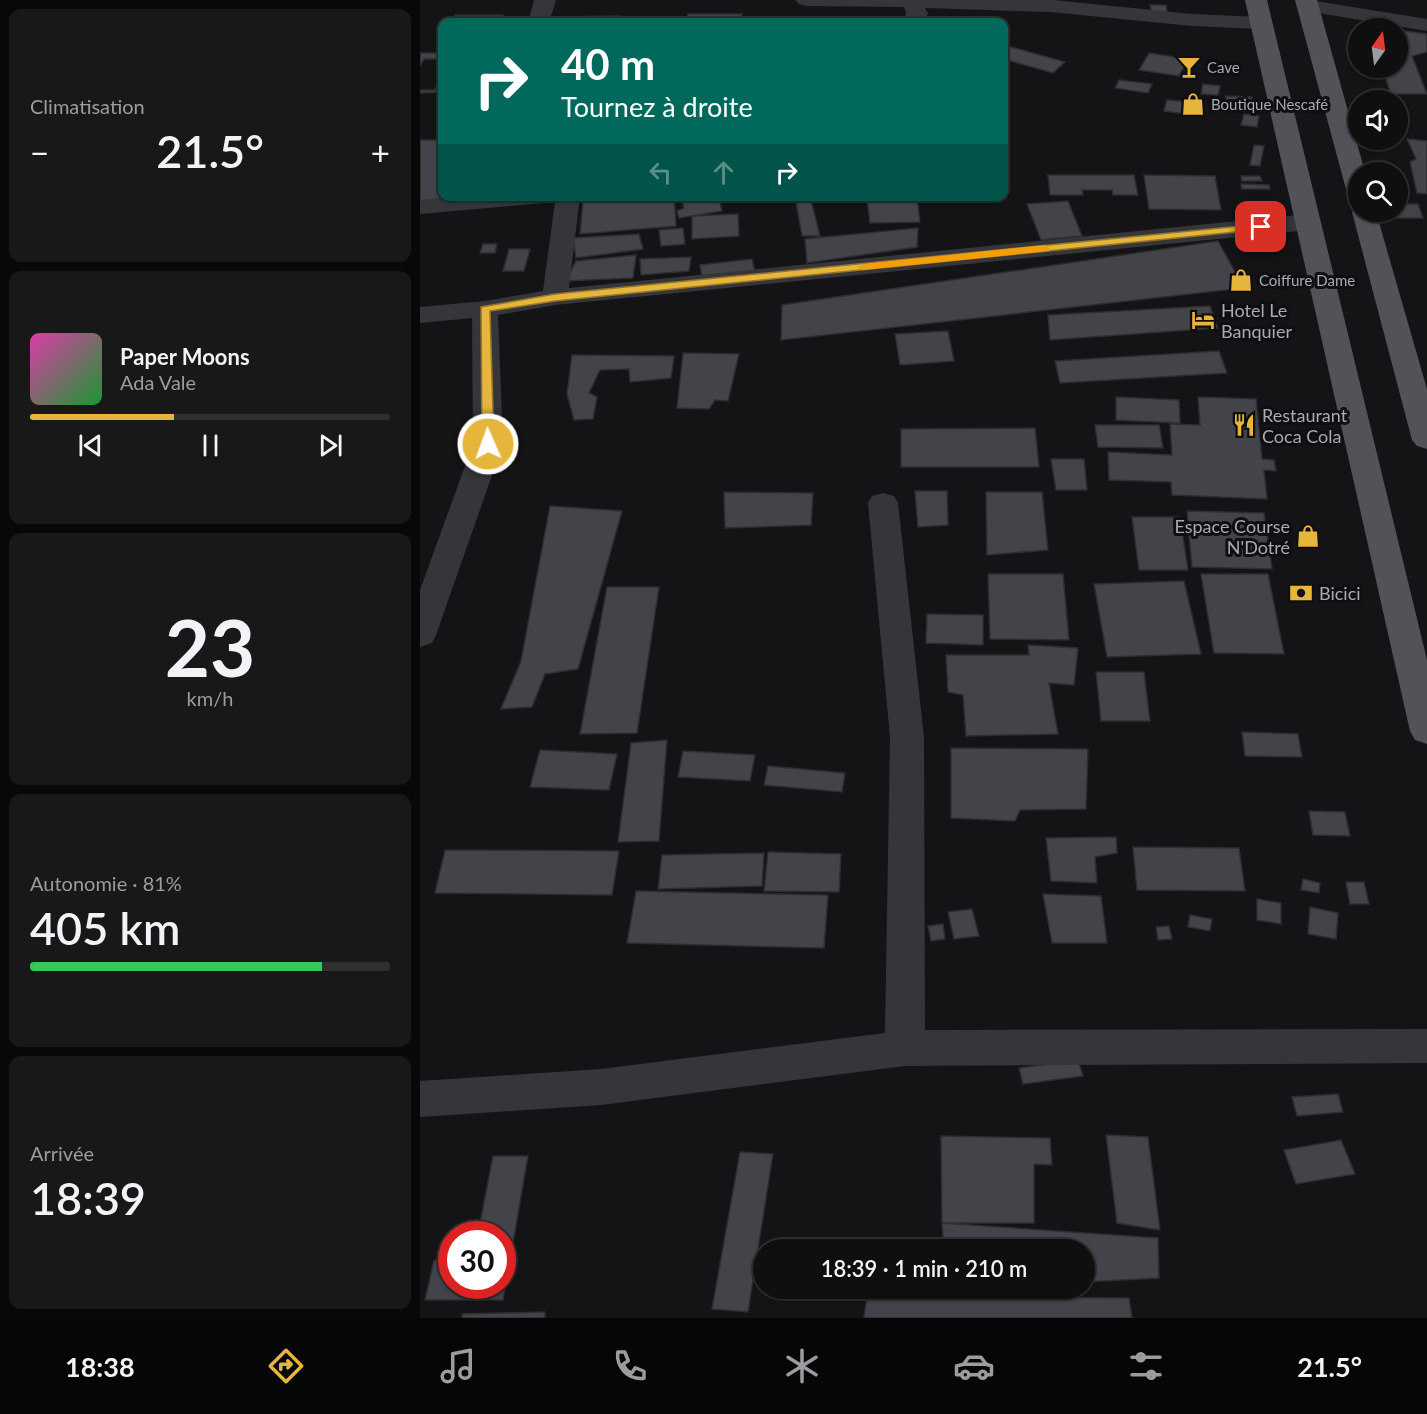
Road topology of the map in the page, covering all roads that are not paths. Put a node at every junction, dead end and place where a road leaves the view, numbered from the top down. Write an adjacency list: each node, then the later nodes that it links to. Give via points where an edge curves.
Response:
1 (545, 0): 7 (street)
2 (806, 0): 3 (street)
3 (912, 1): 4 (street); 8 (street)
4 (1050, 3): 6 (street, via 1192,20)
5 (1307, 3): 9 (street); 10 (main road)
6 (1259, 11): 14 (main road)
7 (540, 18)
8 (915, 18)
9 (1427, 24)
10 (1351, 162)
11 (469, 201): 13 (street)
12 (567, 201): 16 (street)
13 (420, 207)
14 (1308, 222): 16 (street); 22 (main road)
15 (1367, 222): 19 (main road)
16 (555, 297): 17 (street)
17 (485, 309): 18 (street); 21 (street, via 488,444)
18 (420, 315)
19 (1427, 440)
20 (883, 503): 24 (street, via 907,737)
21 (420, 635)
22 (1427, 731)
23 (1427, 1046): 24 (street)
24 (905, 1048): 25 (street, via 601,1087)
25 (420, 1099)

